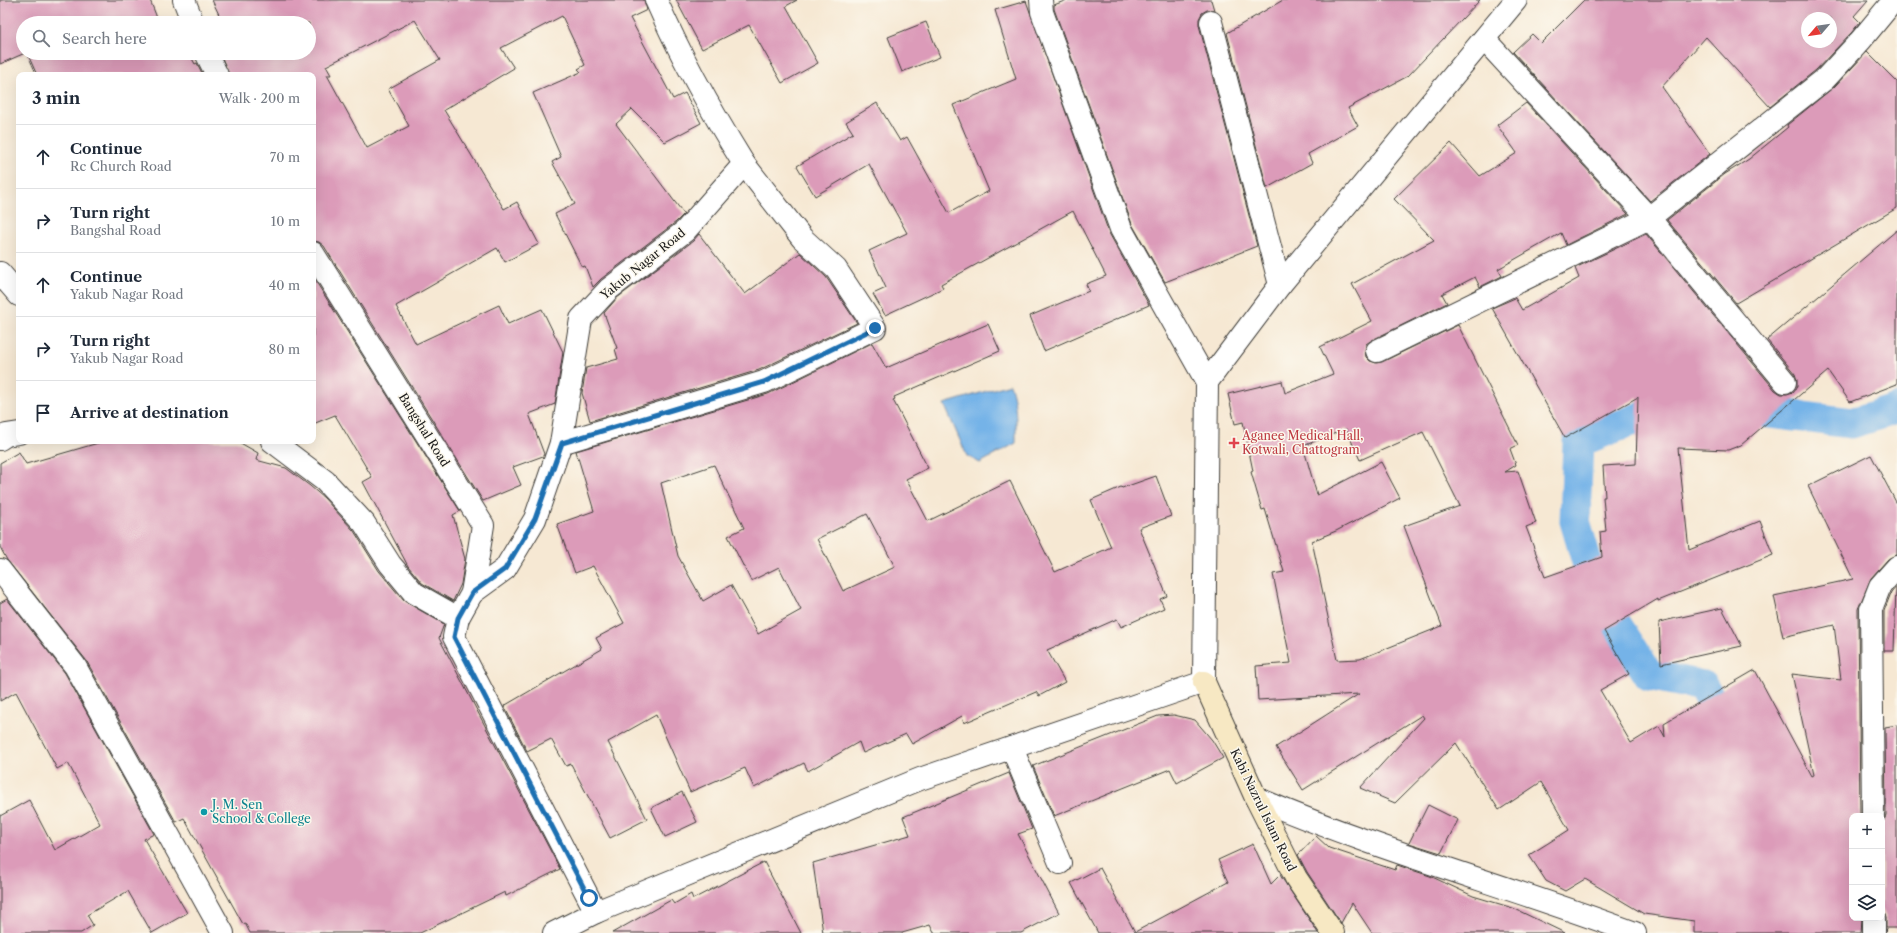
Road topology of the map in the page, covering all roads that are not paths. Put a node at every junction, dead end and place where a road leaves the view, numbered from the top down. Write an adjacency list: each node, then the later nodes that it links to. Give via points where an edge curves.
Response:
1 (184, 0): 6 (street)
2 (656, 0): 9 (street, via 677,49)
3 (1041, 0): 16 (street, via 1042,12 1121,229)
4 (1516, 0): 8 (street)
5 (1894, 0): 10 (street, via 1825,79)
6 (191, 16)
7 (1211, 22): 13 (street)
8 (1484, 39): 10 (street); 13 (street)
9 (744, 164): 20 (street, Yakub Nagar Road, via 685,231 609,289 581,319); 20 (street, via 802,238 836,269 875,328 764,382)
10 (1649, 218): 15 (street); 17 (street)
11 (316, 258): 24 (street, Bangshal Road, via 483,525)
12 (0, 273): 14 (street)
13 (1280, 285): 16 (street)
14 (16, 292)
15 (1377, 351)
16 (1207, 382): 26 (street)
17 (1785, 382)
18 (16, 433): 19 (street)
19 (0, 439)
20 (562, 443): 24 (street, Yakub Nagar Road, via 531,526 505,569)
21 (276, 444): 25 (street, via 325,481 364,523 390,564 414,593)
22 (1897, 567): 29 (street, via 1880,586 1872,609)
23 (0, 570): 33 (street, via 75,666)
24 (472, 593): 25 (street, Bangshal Road)
25 (458, 618): 31 (street, Bangshal Road, via 454,637)
26 (1204, 682): 27 (street); 28 (main road, Kabi Nazrul Islam Road)
27 (1012, 748): 30 (street); 31 (street, via 920,779)
28 (1256, 798): 35 (main road, Kabi Nazrul Islam Road, via 1296,878); 36 (street, via 1341,833 1565,907)
29 (1873, 813)
30 (1060, 863)
31 (596, 912): 34 (street)
32 (1874, 921): 37 (street)
33 (223, 933)
34 (554, 933)
35 (1333, 933)
36 (1635, 933)
37 (1874, 933)

